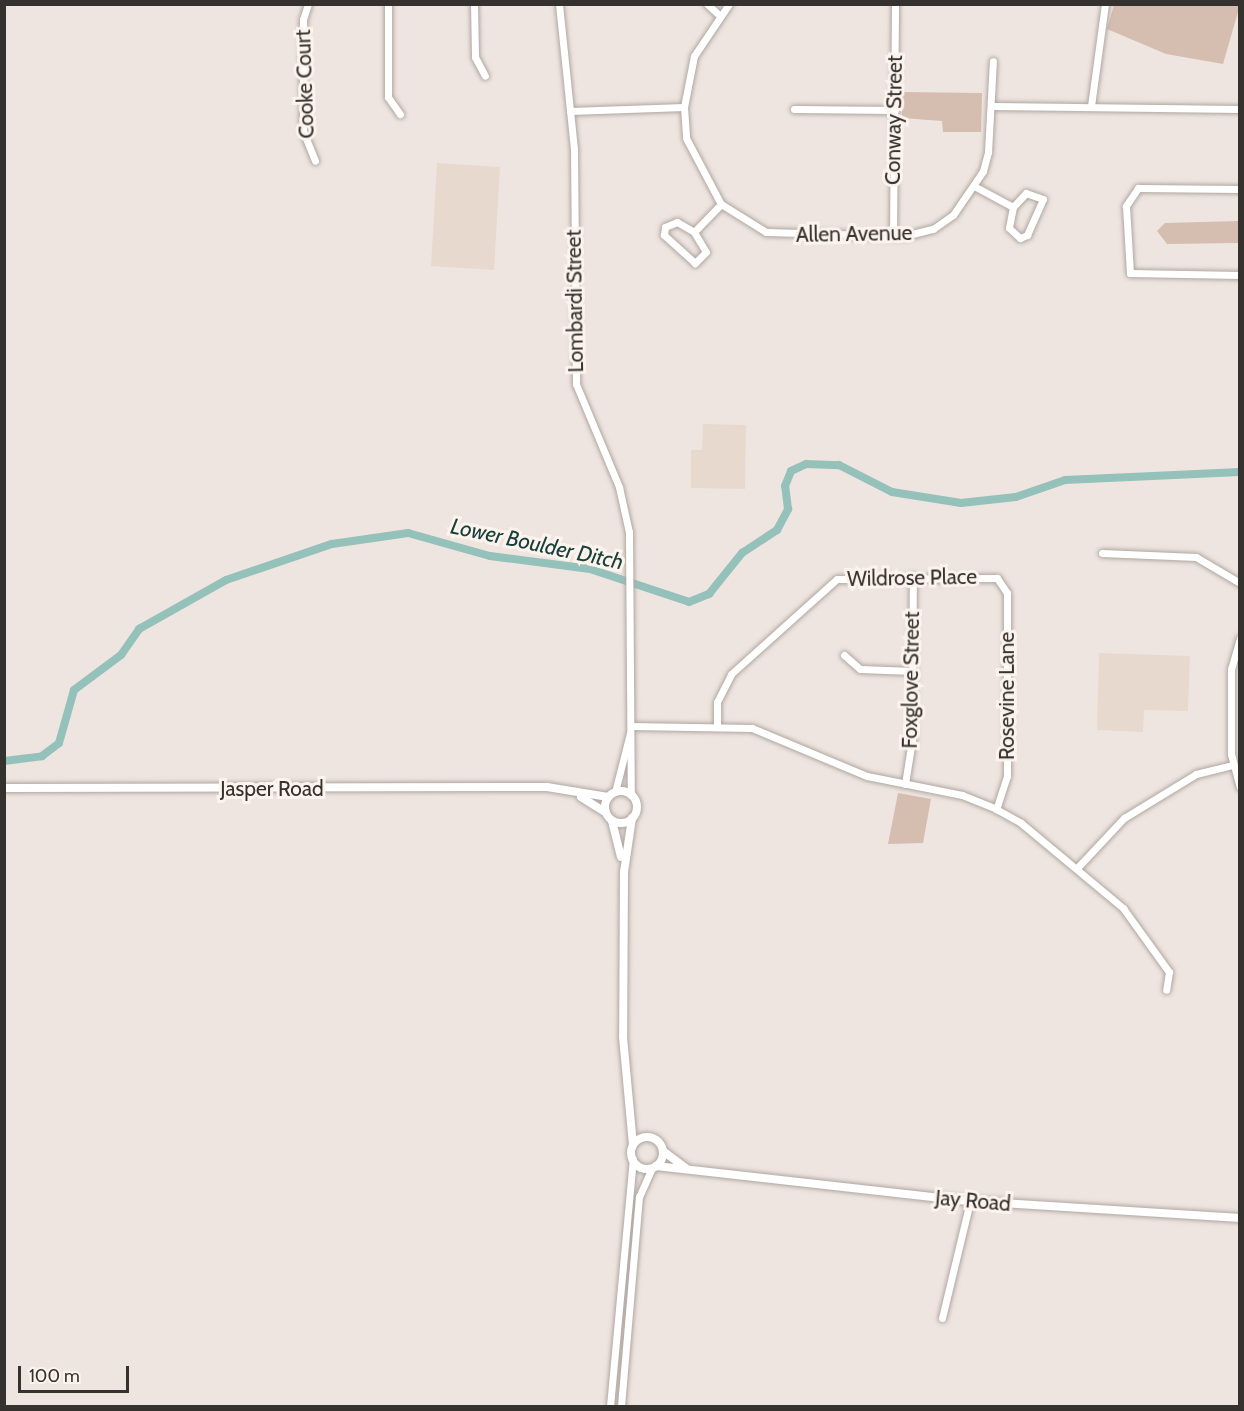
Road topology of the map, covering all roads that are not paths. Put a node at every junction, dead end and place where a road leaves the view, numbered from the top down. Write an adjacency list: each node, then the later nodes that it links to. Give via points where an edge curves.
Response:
1 (308, 4): 20 (street, Cooke Court, via 303,19 303,131)
2 (388, 4): 19 (street, via 388,97)
3 (474, 4): 11 (street, via 475,57)
4 (559, 4): 18 (street, Lombardi Street)
5 (707, 4): 9 (street)
6 (729, 4): 9 (street, Allen Avenue)
7 (895, 4): 17 (street, Conway Street)
8 (1105, 4): 13 (street)
9 (718, 14): 14 (street, Allen Avenue, via 694,56)
10 (993, 61): 12 (street, Allen Avenue)
11 (485, 76)
12 (993, 106): 13 (street); 21 (street, Allen Avenue, via 988,152)
13 (1091, 106): 16 (street)
14 (684, 107): 18 (street); 23 (street, Allen Avenue, via 686,138)
15 (794, 109): 17 (street)
16 (1239, 109)
17 (895, 110): 26 (street, Conway Street)
18 (570, 111): 36 (street, Lombardi Street, via 575,375 580,401 623,499 630,570)
19 (400, 114)
20 (315, 161)
21 (974, 186): 24 (street); 26 (street, Allen Avenue, via 953,215 933,229)
22 (1239, 189): 27 (street, via 1138,188 1126,206 1130,273)
23 (721, 204): 25 (street); 26 (street, Allen Avenue, via 744,222 783,235)
24 (1013, 207): 24 (street, via 1026,193 1043,199 1027,235 1020,238 1009,228)
25 (694, 232): 25 (street, via 677,222 665,227 664,235 695,263 706,252)
26 (893, 236)
27 (1239, 275)
28 (1102, 553): 31 (street, via 1196,557)
29 (913, 576): 30 (street, Wildrose Place); 34 (street, Foxglove Street); 35 (street, Wildrose Place, via 853,576 822,590 731,674 717,702)
30 (1003, 581): 44 (street, Rosevine Lane, via 1007,776)
31 (1239, 583)
32 (1239, 638): 37 (street, via 1231,669)
33 (844, 655): 34 (street, via 860,669)
34 (913, 671): 38 (street, Foxglove Street, via 912,740)
35 (717, 725): 36 (street); 38 (street, via 779,735 867,776)
36 (631, 729): 42 (street, Lombardi Street, via 624,776); 43 (street, Lombardi Street)
37 (1232, 765): 39 (street); 47 (street, via 1196,774 1124,818)
38 (905, 784): 44 (street, via 962,795)
39 (1239, 787)
40 (4, 788): 41 (street, Jasper Road)
41 (540, 788): 42 (street, Jasper Road); 45 (street, Jasper Road, via 591,800)
42 (612, 795): 43 (street, Jasper Road); 45 (street)
43 (631, 795): 46 (street, via 637,807)
44 (996, 809): 47 (street)
45 (609, 817): 46 (street); 48 (street, via 619,832)
46 (632, 818): 48 (street)
47 (1077, 868): 49 (street, via 1139,927 1169,972)
48 (624, 872): 50 (street, via 623,1037)
49 (1166, 990)
50 (631, 1113): 51 (street); 52 (street)
51 (652, 1138): 52 (street); 53 (street, Jay Road)
52 (633, 1145): 54 (street)
53 (663, 1151): 55 (street); 56 (street, Jay Road, via 677,1164)
54 (633, 1159): 55 (street, Jay Road); 60 (street)
55 (654, 1167): 56 (street, Jay Road); 61 (street, via 639,1197)
56 (708, 1175): 57 (street, Jay Road)
57 (970, 1201): 58 (street, Jay Road); 59 (street)
58 (1239, 1218)
59 (942, 1318)
60 (610, 1407)
61 (621, 1407)

